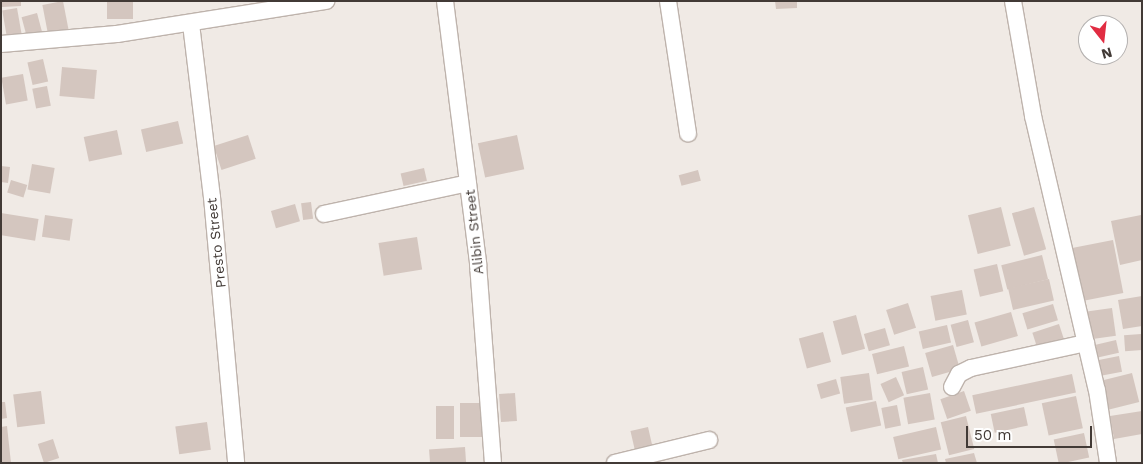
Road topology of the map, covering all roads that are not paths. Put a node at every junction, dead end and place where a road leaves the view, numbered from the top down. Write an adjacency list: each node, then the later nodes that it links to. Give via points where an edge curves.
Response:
1 (326, 1): 5 (street)
2 (445, 1): 8 (street, Alibin Street)
3 (668, 1): 7 (street)
4 (1013, 1): 10 (street, via 1033,116)
5 (191, 24): 6 (street, via 54,41); 13 (street, Presto Street, via 212,197)
6 (1, 44)
7 (688, 134)
8 (468, 183): 9 (street); 14 (street, Alibin Street)
9 (324, 214)
10 (1086, 343): 11 (street, via 971,368 958,374); 16 (street)
11 (952, 387)
12 (708, 440): 15 (street)
13 (236, 463)
14 (492, 463)
15 (616, 463)
16 (1108, 463)

